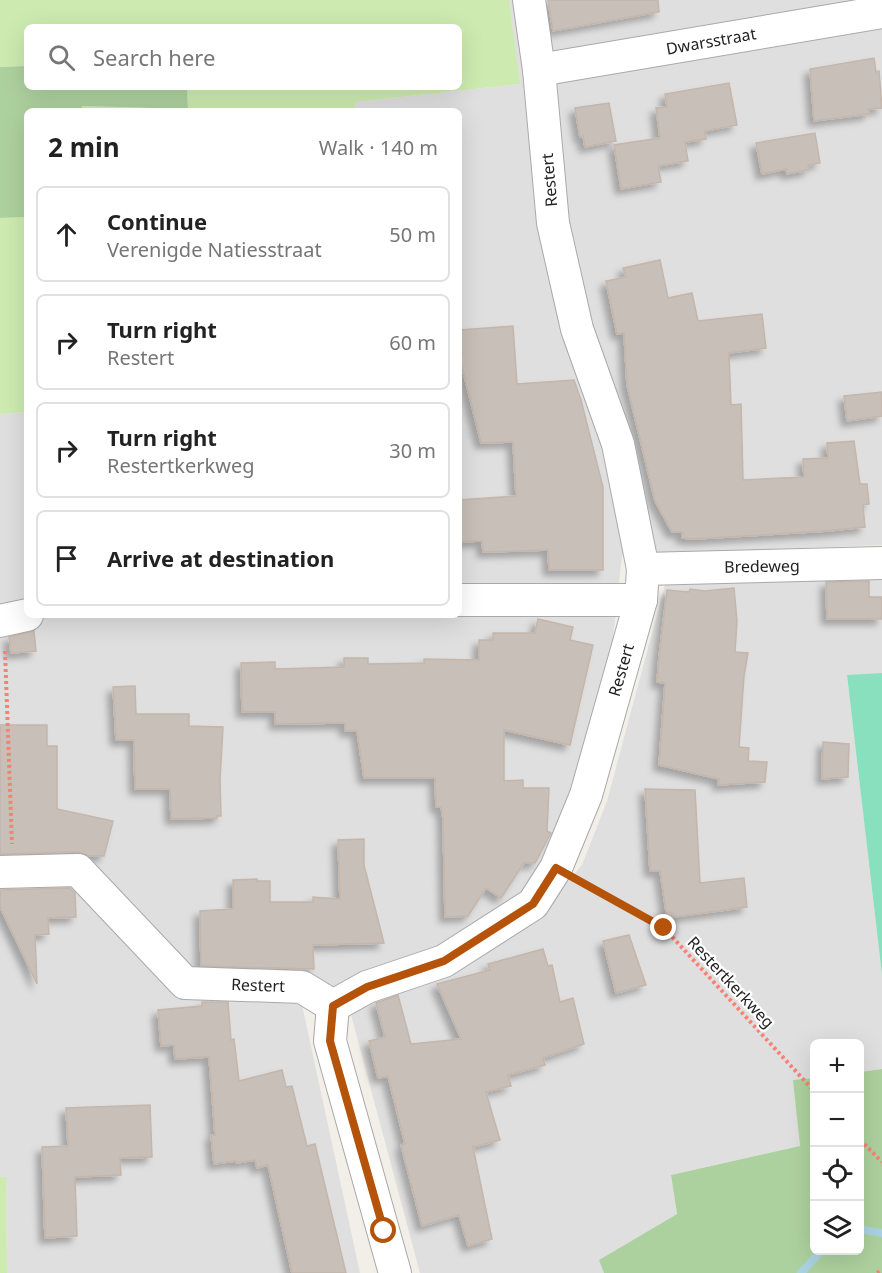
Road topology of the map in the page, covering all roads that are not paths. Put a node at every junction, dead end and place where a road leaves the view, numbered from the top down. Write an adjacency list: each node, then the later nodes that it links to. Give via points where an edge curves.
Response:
1 (529, 0): 3 (street, Restert)
2 (882, 12): 3 (street, Dwarsstraat)
3 (539, 70): 5 (street, Restert, via 553,223 577,329 618,444)
4 (882, 563): 5 (street, Bredeweg)
5 (643, 569): 7 (street, Restert)
6 (462, 600): 7 (street)
7 (641, 600): 9 (street, Restert, via 586,795 556,868 533,904 444,961 367,987)
8 (6, 872): 9 (street, Restert, via 78,870 185,983 302,987)
9 (333, 1006): 10 (street, via 330,1041)
10 (396, 1273)

